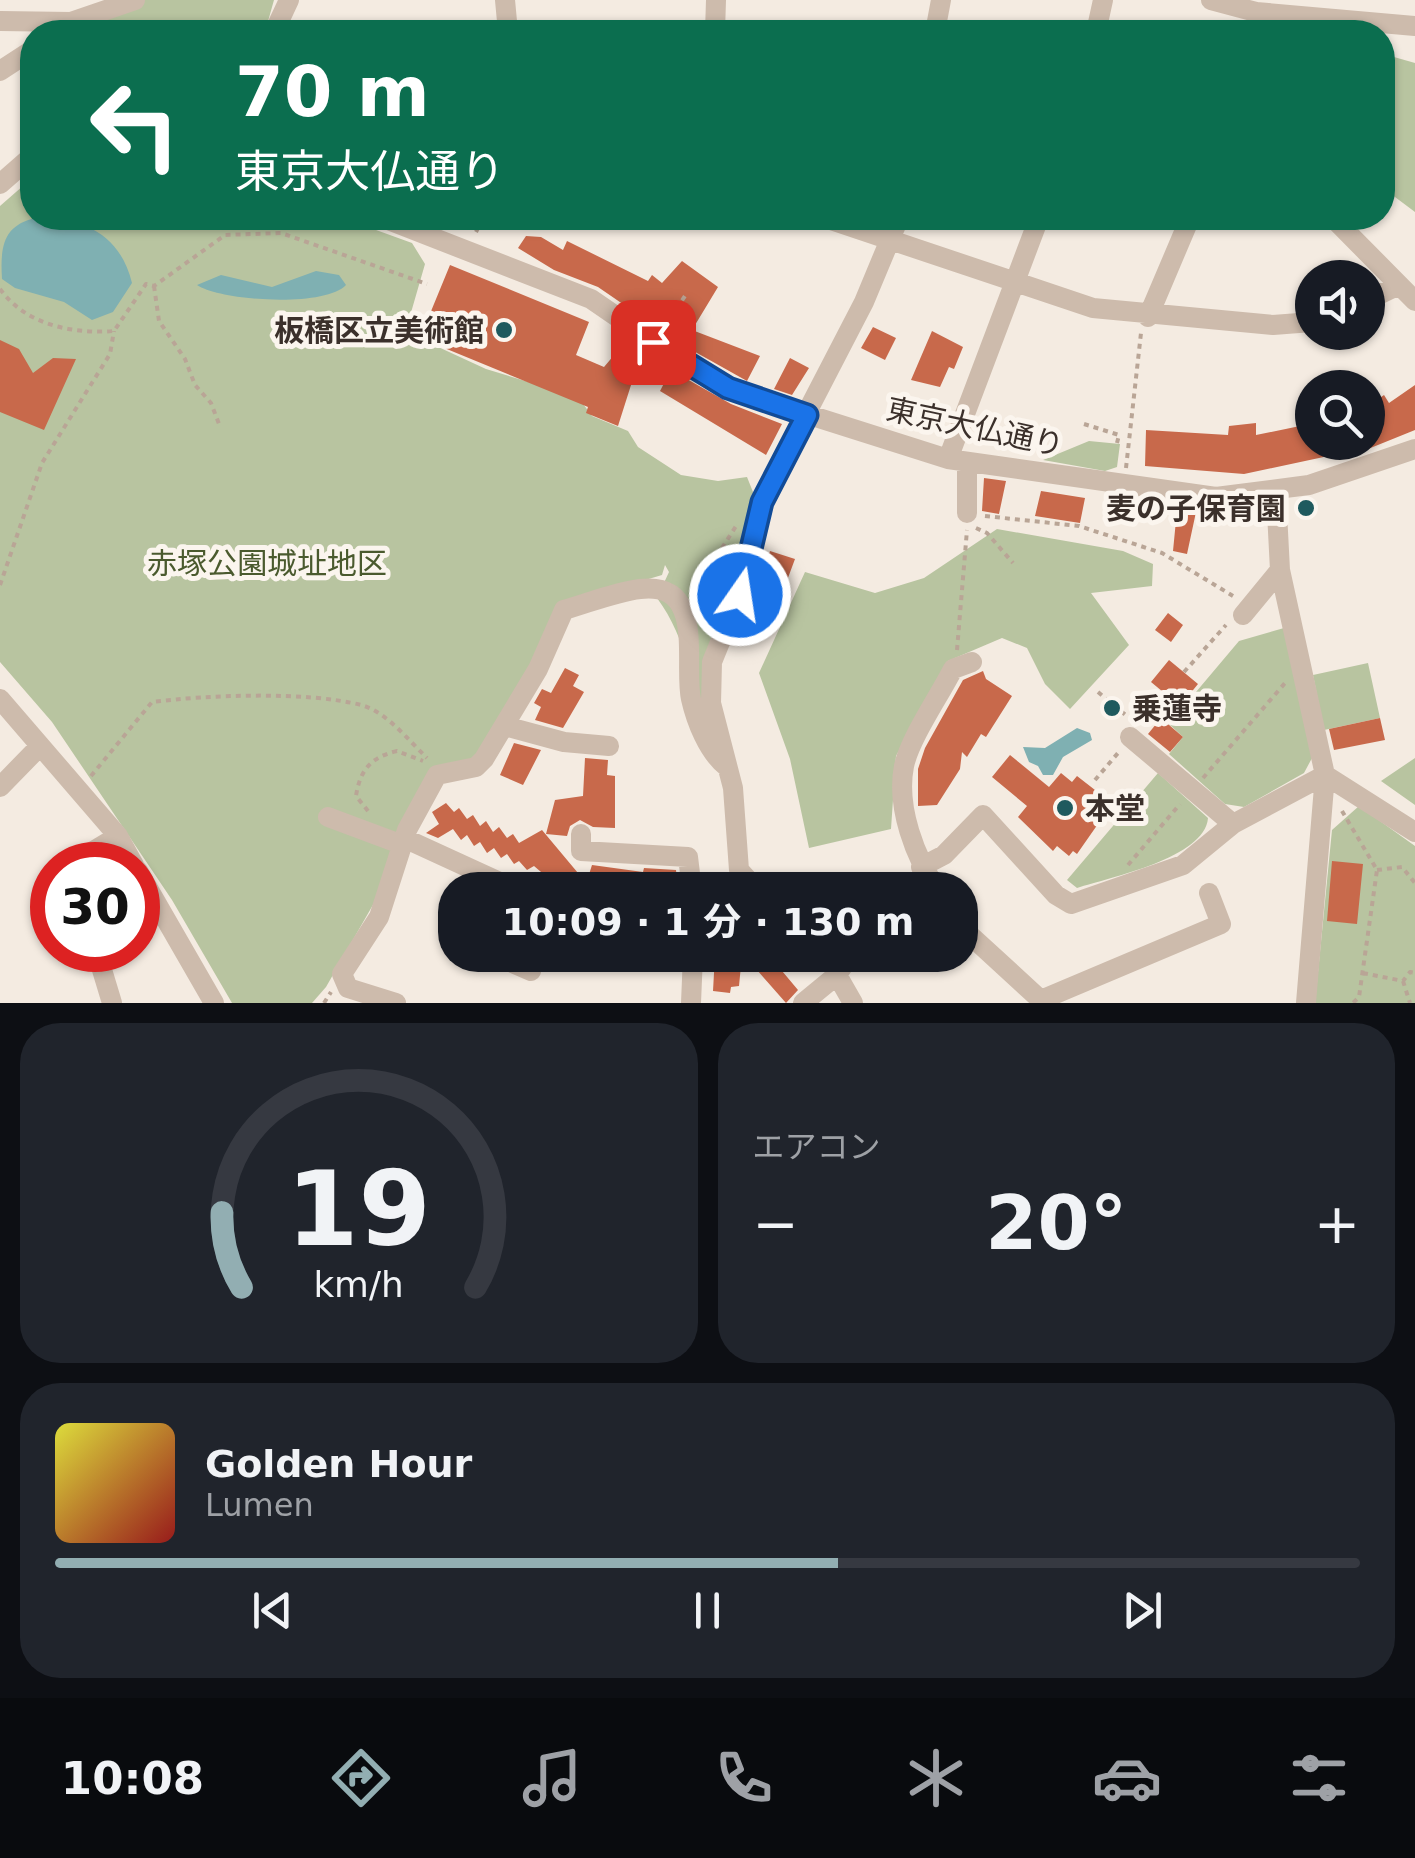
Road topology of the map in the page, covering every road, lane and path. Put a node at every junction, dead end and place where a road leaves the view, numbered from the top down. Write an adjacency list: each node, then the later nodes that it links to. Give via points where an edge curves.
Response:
1 (135, 0): 3 (street)
2 (1211, 0): 4 (street)
3 (82, 20)
4 (1320, 20)
5 (20, 166): 6 (street)
6 (0, 184)
7 (414, 230): 26 (street, 東京大仏通り, via 592,299 728,388)
8 (859, 230): 13 (street)
9 (895, 230): 13 (street)
10 (1033, 230): 15 (street)
11 (1185, 230): 22 (street)
12 (1345, 230): 16 (street)
13 (891, 241): 15 (street); 26 (street)
14 (427, 284): 17 (path, via 281,233 225,236)
15 (1013, 284): 22 (street); 31 (street)
16 (1400, 285): 19 (street); 21 (street)
17 (154, 286): 24 (path, via 146,284); 27 (path, via 159,321)
18 (0, 289): 24 (path, via 22,313 80,334)
19 (1385, 292)
20 (685, 296): 25 (path)
21 (1415, 301)
22 (1146, 316): 23 (street); 32 (path)
23 (1295, 324)
24 (114, 330): 38 (path, via 110,354 42,464)
25 (660, 332)
26 (807, 415): 31 (street, 東京大仏通り); 34 (street)
27 (219, 424)
28 (1084, 424): 29 (path, via 1114,432)
29 (1116, 443)
30 (1415, 449): 33 (street, 東京大仏通り)
31 (958, 460): 32 (street, 東京大仏通り); 35 (street)
32 (1123, 487): 33 (street, 東京大仏通り, via 1216,497)
33 (1276, 493): 37 (street)
34 (762, 502): 39 (path, via 730,529 690,599); 50 (street, via 746,578 712,662 711,703)
35 (967, 513): 40 (path, via 1079,526 1162,552)
36 (1013, 563): 42 (path, via 988,533 966,524)
37 (1280, 570): 40 (street); 52 (street)
38 (0, 586)
39 (676, 601): 46 (street, via 642,588 564,610); 50 (street, via 690,626 690,697 712,756)
40 (1246, 611)
41 (1212, 638): 43 (path)
42 (964, 661): 65 (street, via 954,668 904,764 904,799)
43 (1184, 672)
44 (1098, 692): 47 (path)
45 (0, 700): 48 (street)
46 (505, 726): 49 (street); 51 (street, via 476,767)
47 (1135, 732): 58 (street)
48 (40, 746): 53 (street); 54 (street)
49 (609, 746)
50 (726, 766): 69 (street, via 734,788)
51 (440, 774): 54 (path, via 363,705 189,698 152,702); 56 (path, via 408,752 380,754 359,778 356,796); 64 (street)
52 (1326, 775): 58 (street); 59 (street); 91 (street)
53 (0, 788)
54 (79, 791): 61 (street)
55 (1338, 804): 66 (path)
56 (376, 816)
57 (328, 818): 64 (street)
58 (1234, 824): 65 (street, via 1183,865 1071,904 983,815 944,855)
59 (1415, 832)
60 (581, 834): 68 (street, via 580,851 688,858)
61 (118, 836): 62 (street); 63 (street)
62 (108, 842)
63 (121, 842)
64 (404, 842): 67 (street); 87 (street, via 379,917 341,981)
65 (922, 867): 70 (street)
66 (1377, 870): 71 (path, via 1402,868); 80 (path)
67 (475, 872)
68 (690, 872)
69 (740, 872)
70 (925, 872)
71 (1415, 882)
72 (1208, 893): 84 (street, via 1221,924)
73 (160, 910): 86 (street)
74 (978, 928): 76 (street)
75 (978, 941): 76 (street)
76 (1001, 960): 84 (street)
77 (103, 972): 85 (street)
78 (692, 972): 88 (street)
79 (839, 972): 82 (street)
80 (1362, 972): 83 (path); 92 (path)
81 (1415, 973): 83 (path)
82 (837, 975): 89 (street); 90 (street)
83 (1403, 981): 93 (path)
84 (1043, 1002)
85 (112, 1003)
86 (214, 1003)
87 (396, 1003)
88 (691, 1003)
89 (804, 1003)
90 (854, 1003)
91 (1306, 1003)
92 (1353, 1003)
93 (1410, 1003)

